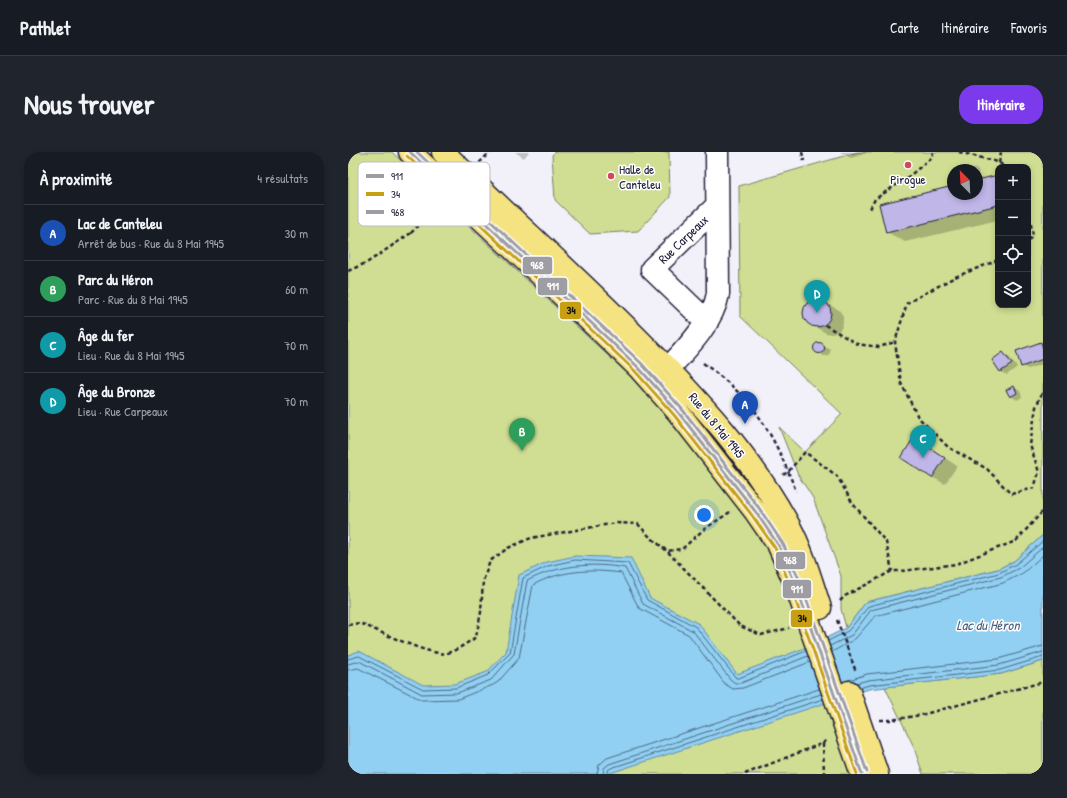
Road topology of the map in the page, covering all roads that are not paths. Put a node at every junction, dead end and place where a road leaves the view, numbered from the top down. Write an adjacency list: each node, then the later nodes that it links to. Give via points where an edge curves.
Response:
1 (410, 152): 4 (main road, Rue du 8 Mai 1945)
2 (443, 152): 5 (main road, Rue du 8 Mai 1945)
3 (717, 152): 7 (street, Rue Carpeaux)
4 (421, 162)
5 (453, 162)
6 (490, 198): 10 (main road, Rue du 8 Mai 1945, via 611,312)
7 (716, 206): 9 (street, Rue Carpeaux, via 718,294 716,305); 9 (street, Rue Carpeaux, via 652,269)
8 (489, 226): 10 (main road, Rue du 8 Mai 1945, via 607,336)
9 (707, 322): 10 (street, Rue Carpeaux)
10 (661, 377): 11 (main road, Rue du 8 Mai 1945, via 691,428 769,530 795,583); 11 (main road, Rue du 8 Mai 1945, via 692,394 722,429 765,488 790,528 807,568)
11 (821, 616): 12 (main road, Rue du 8 Mai 1945)
12 (848, 720): 13 (main road, Rue du 8 Mai 1945); 14 (main road, Rue du 8 Mai 1945)
13 (862, 774)
14 (877, 774)

